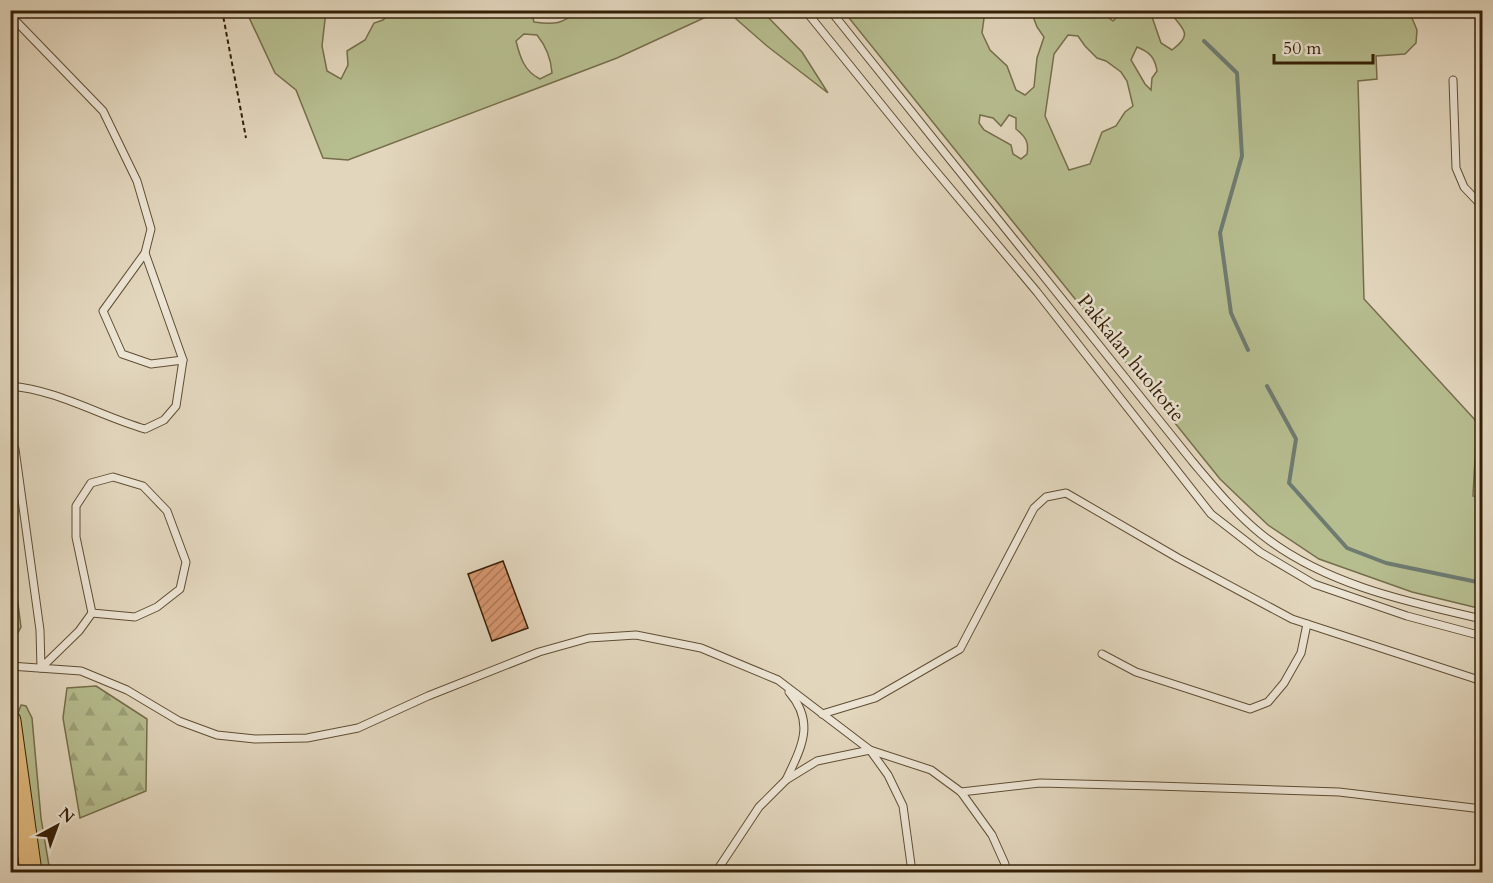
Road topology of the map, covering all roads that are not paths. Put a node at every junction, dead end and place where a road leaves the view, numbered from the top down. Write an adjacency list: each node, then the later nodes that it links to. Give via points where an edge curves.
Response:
1 (805, 10): 13 (lane, via 1037,292 1211,514 1260,552 1314,584 1407,616)
2 (830, 10): 11 (lane, Pakkalan huoltotie, via 1192,461 1245,520 1276,545 1336,576 1388,595)
3 (10, 15): 6 (lane, via 103,111 137,181 151,229)
4 (1453, 80): 5 (lane, via 1456,168 1464,187)
5 (1482, 206)
6 (145, 253): 7 (lane); 7 (lane, via 103,311 122,354 151,364)
7 (183, 360): 8 (lane, via 176,406 164,420 145,429 49,393)
8 (11, 384)
9 (10, 449): 16 (lane, via 15,449 40,630)
10 (92, 613): 10 (lane, via 76,537 76,506 91,483 113,477 143,486 168,511 186,562 180,589 157,607 135,617); 16 (lane)
11 (1482, 620)
12 (1306, 624): 14 (lane, via 1301,653 1284,682 1268,702 1250,709 1136,672); 18 (lane); 19 (lane, via 1178,558 1066,493 1046,497 1034,508 960,649 875,698)
13 (1482, 636)
14 (1102, 654)
15 (10, 666): 16 (lane)
16 (41, 668): 17 (lane, via 81,671 127,690 179,721 217,735 255,739 307,738 358,728 539,652 589,638 636,635 701,648)
17 (778, 680): 19 (lane); 22 (lane, via 799,703 806,726 803,745)
18 (1482, 681)
19 (822, 714): 21 (lane)
20 (10, 721): 25 (main road)
21 (870, 750): 22 (lane, via 817,761); 23 (lane, via 931,770); 27 (lane, via 903,806)
22 (786, 780): 26 (lane, via 759,807)
23 (961, 792): 24 (lane, via 1040,783 1156,786 1339,792); 28 (lane, via 992,835 1005,864)
24 (1482, 809)
25 (31, 873)
26 (716, 873)
27 (912, 873)
28 (1004, 873)

